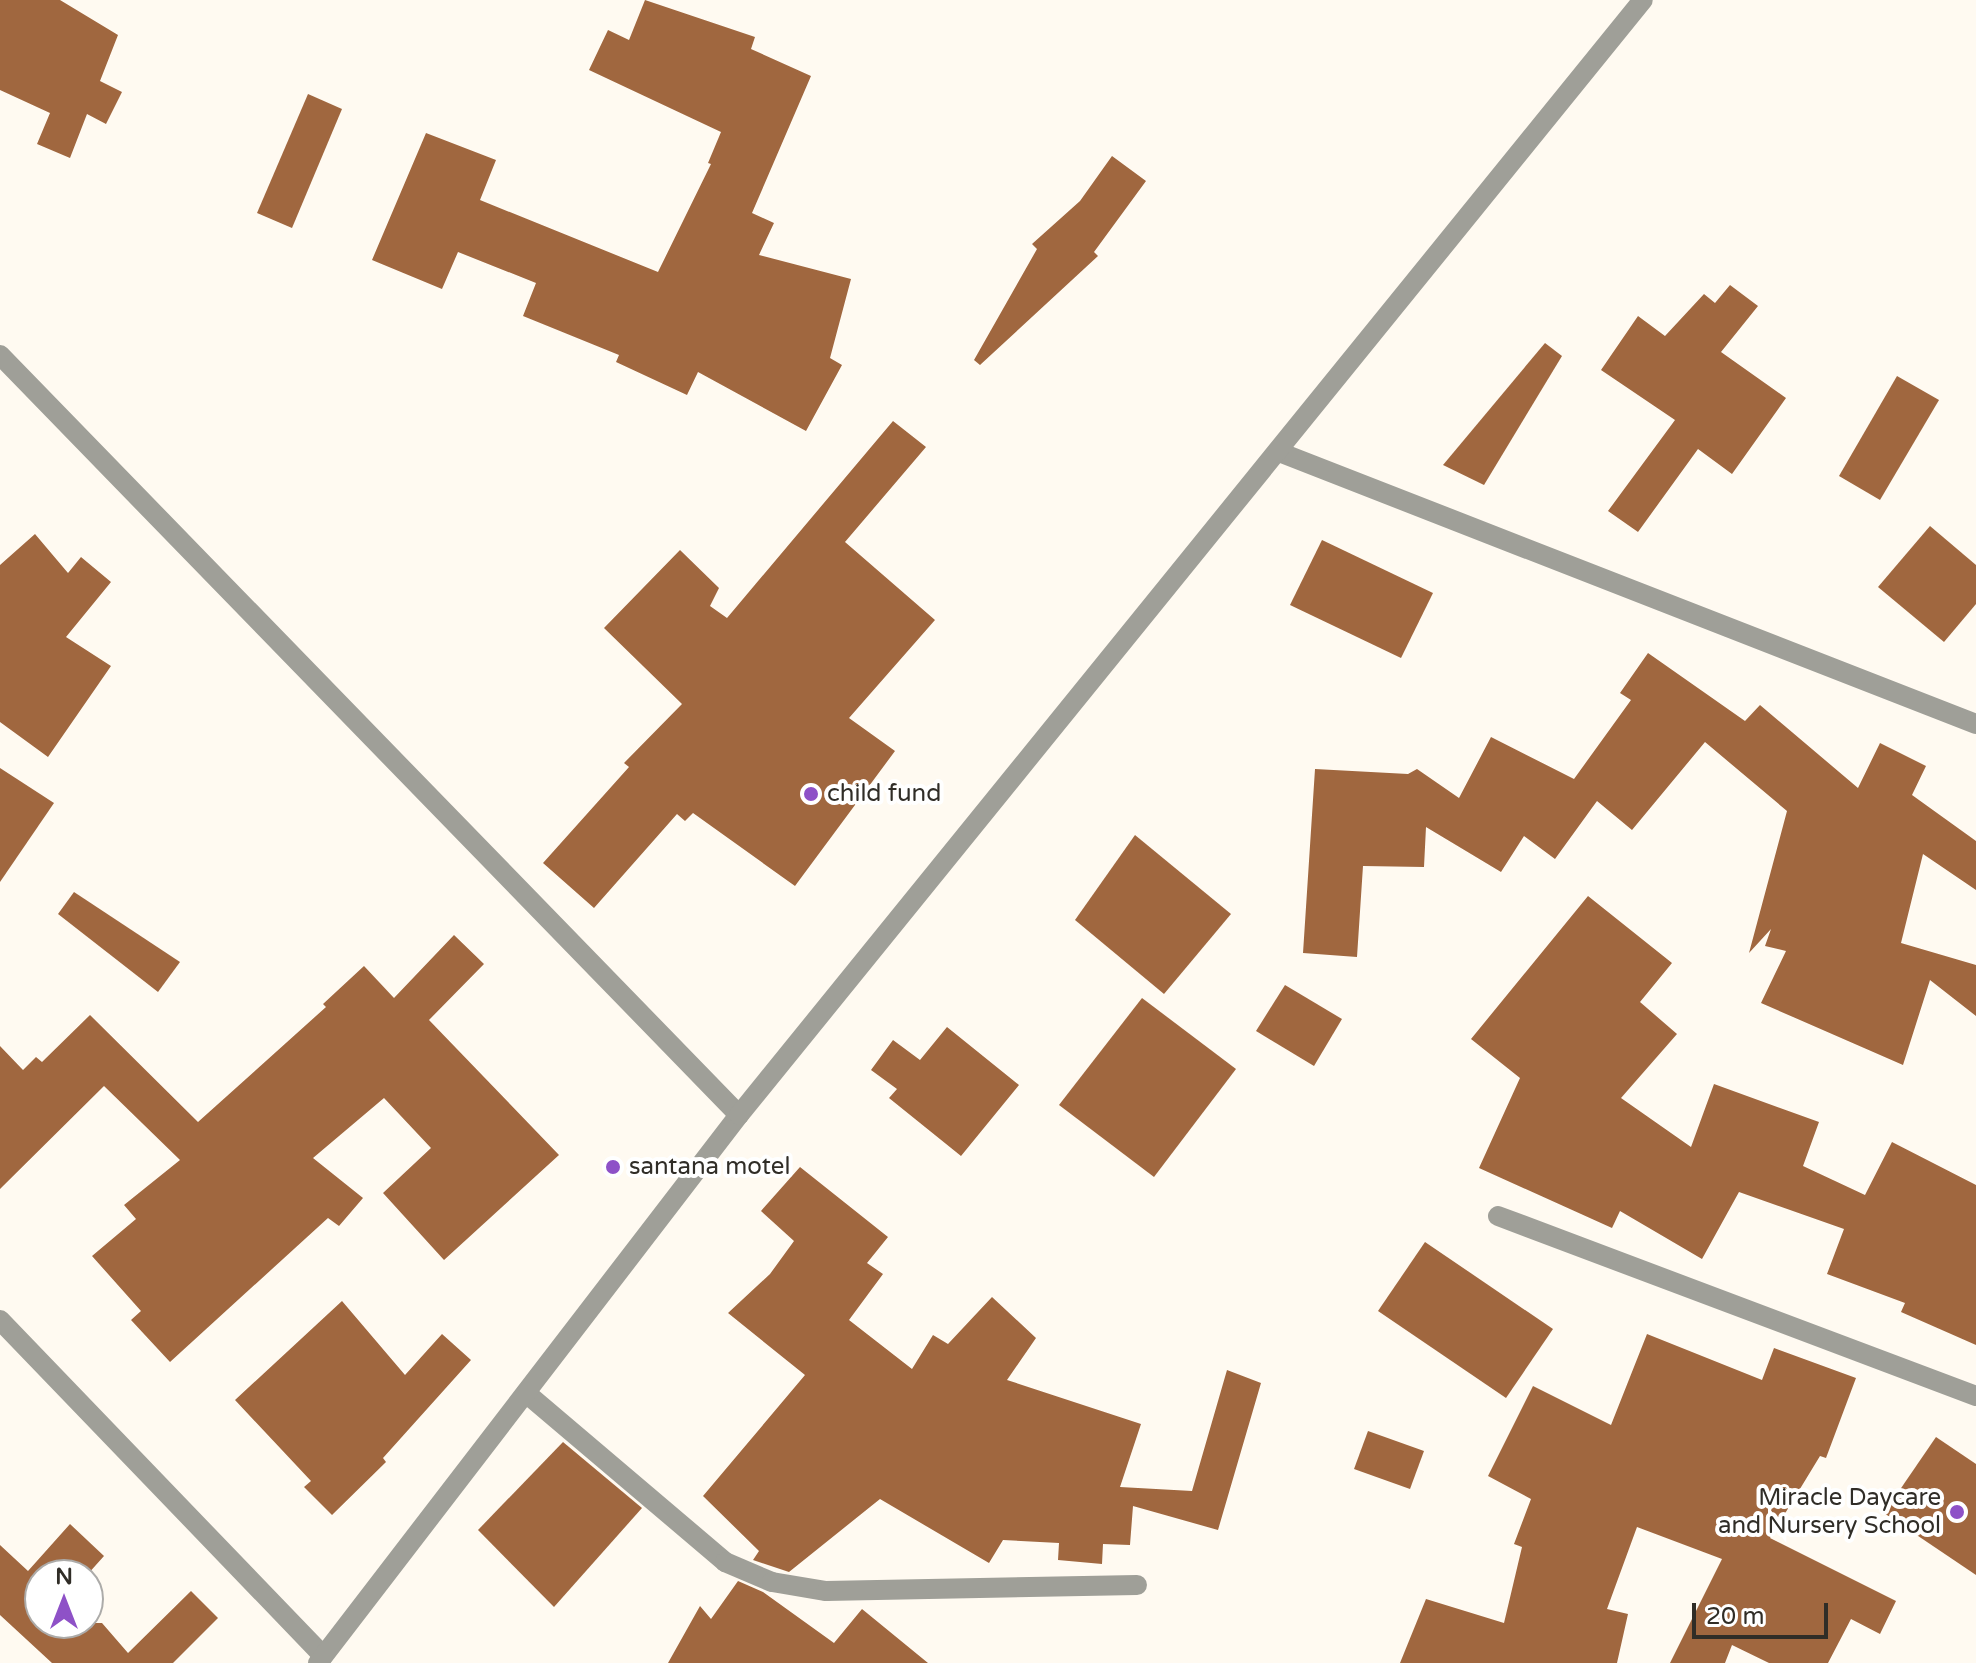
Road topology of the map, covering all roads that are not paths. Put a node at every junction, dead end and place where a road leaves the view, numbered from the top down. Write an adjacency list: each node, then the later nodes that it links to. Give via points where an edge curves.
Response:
1 (1643, 0): 3 (street)
2 (0, 355): 5 (street)
3 (1279, 452): 4 (street); 5 (street)
4 (1976, 724)
5 (739, 1115): 8 (street)
6 (1498, 1216): 9 (street)
7 (0, 1320): 11 (street)
8 (526, 1393): 10 (street, via 725,1562 772,1582 826,1591); 11 (street)
9 (1976, 1396)
10 (1137, 1585)
11 (320, 1660)

